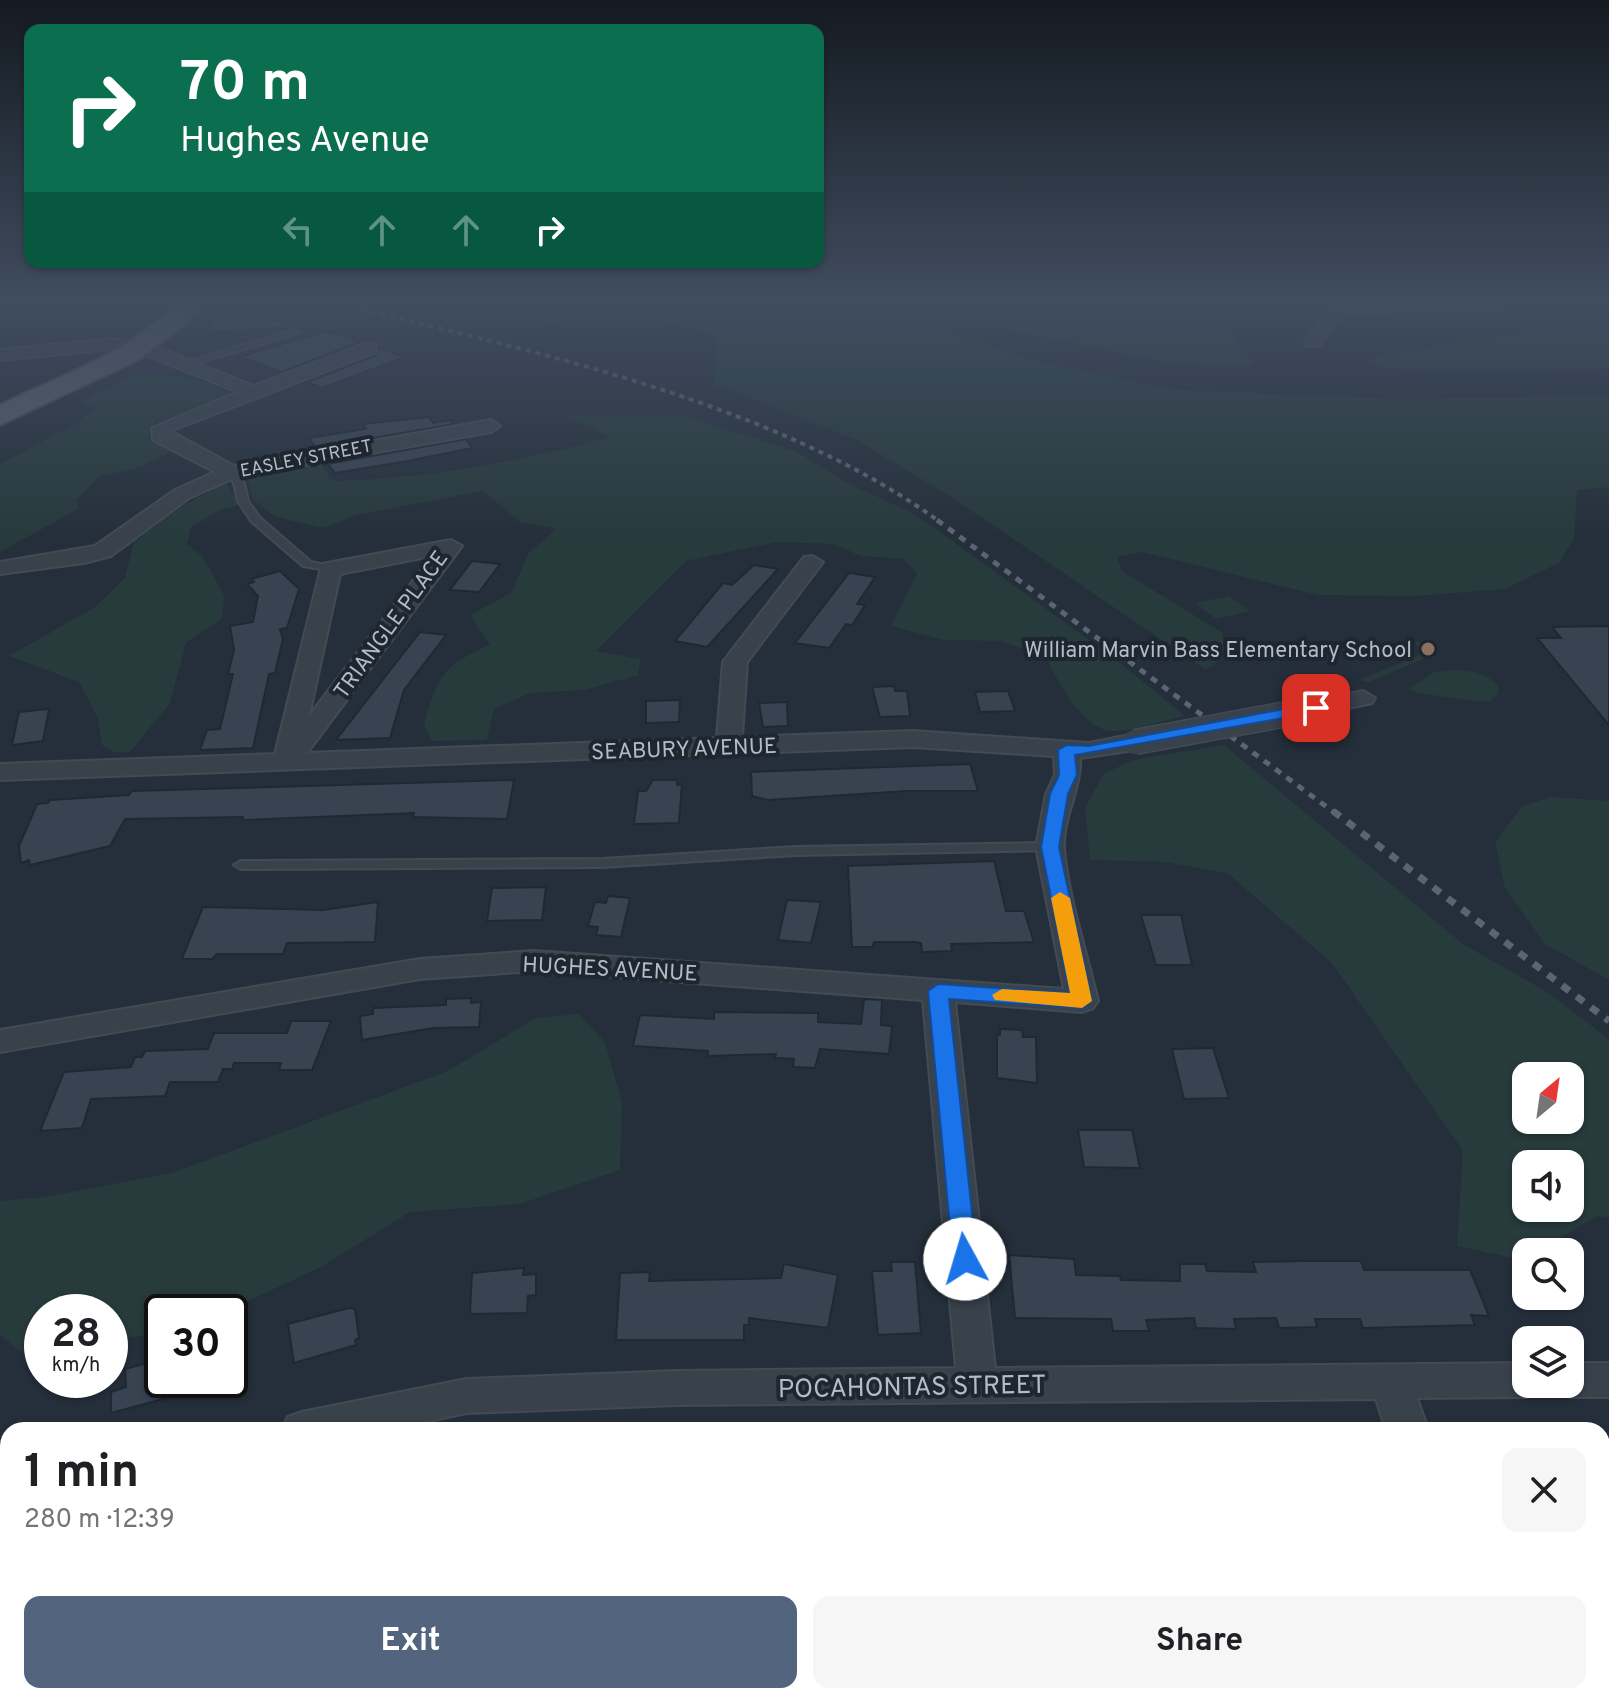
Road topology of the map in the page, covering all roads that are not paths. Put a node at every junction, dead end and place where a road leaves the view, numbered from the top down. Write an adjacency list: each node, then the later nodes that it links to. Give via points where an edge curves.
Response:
1 (75, 379): 5 (main road)
2 (222, 379): 4 (street)
3 (283, 379): 4 (street)
4 (251, 391): 7 (street, via 161,428 160,436)
5 (0, 416)
6 (491, 426): 7 (street, EASLEY STREET)
7 (231, 472): 9 (street, EASLEY STREET, via 182,494 103,551); 10 (lane, via 255,519 307,564)
8 (812, 562): 12 (street, via 735,662)
9 (0, 568)
10 (330, 569): 14 (street, TRIANGLE PLACE); 14 (street, TRIANGLE PLACE, via 451,546)
11 (1363, 698): 13 (street, SEABURY AVENUE, bridge, via 1089,751)
12 (729, 746): 13 (street, SEABURY AVENUE, via 913,739); 14 (street, SEABURY AVENUE)
13 (1067, 750): 16 (street, via 1068,775 1059,794)
14 (286, 762): 15 (street, SEABURY AVENUE)
15 (0, 772)
16 (1050, 847): 17 (lane, via 796,851 602,863); 18 (street, HUGHES AVENUE, via 1082,1001)
17 (241, 865)
18 (938, 991): 19 (street, HUGHES AVENUE, via 534,961 420,969); 24 (street)
19 (0, 1041)
20 (1512, 1380): 23 (street, POCAHONTAS STREET)
21 (1584, 1380): 22 (street)
22 (1609, 1380)
23 (1391, 1382): 24 (street, POCAHONTAS STREET); 26 (street)
24 (977, 1385): 25 (street, POCAHONTAS STREET, via 466,1396)
25 (341, 1422)
26 (1404, 1422)

